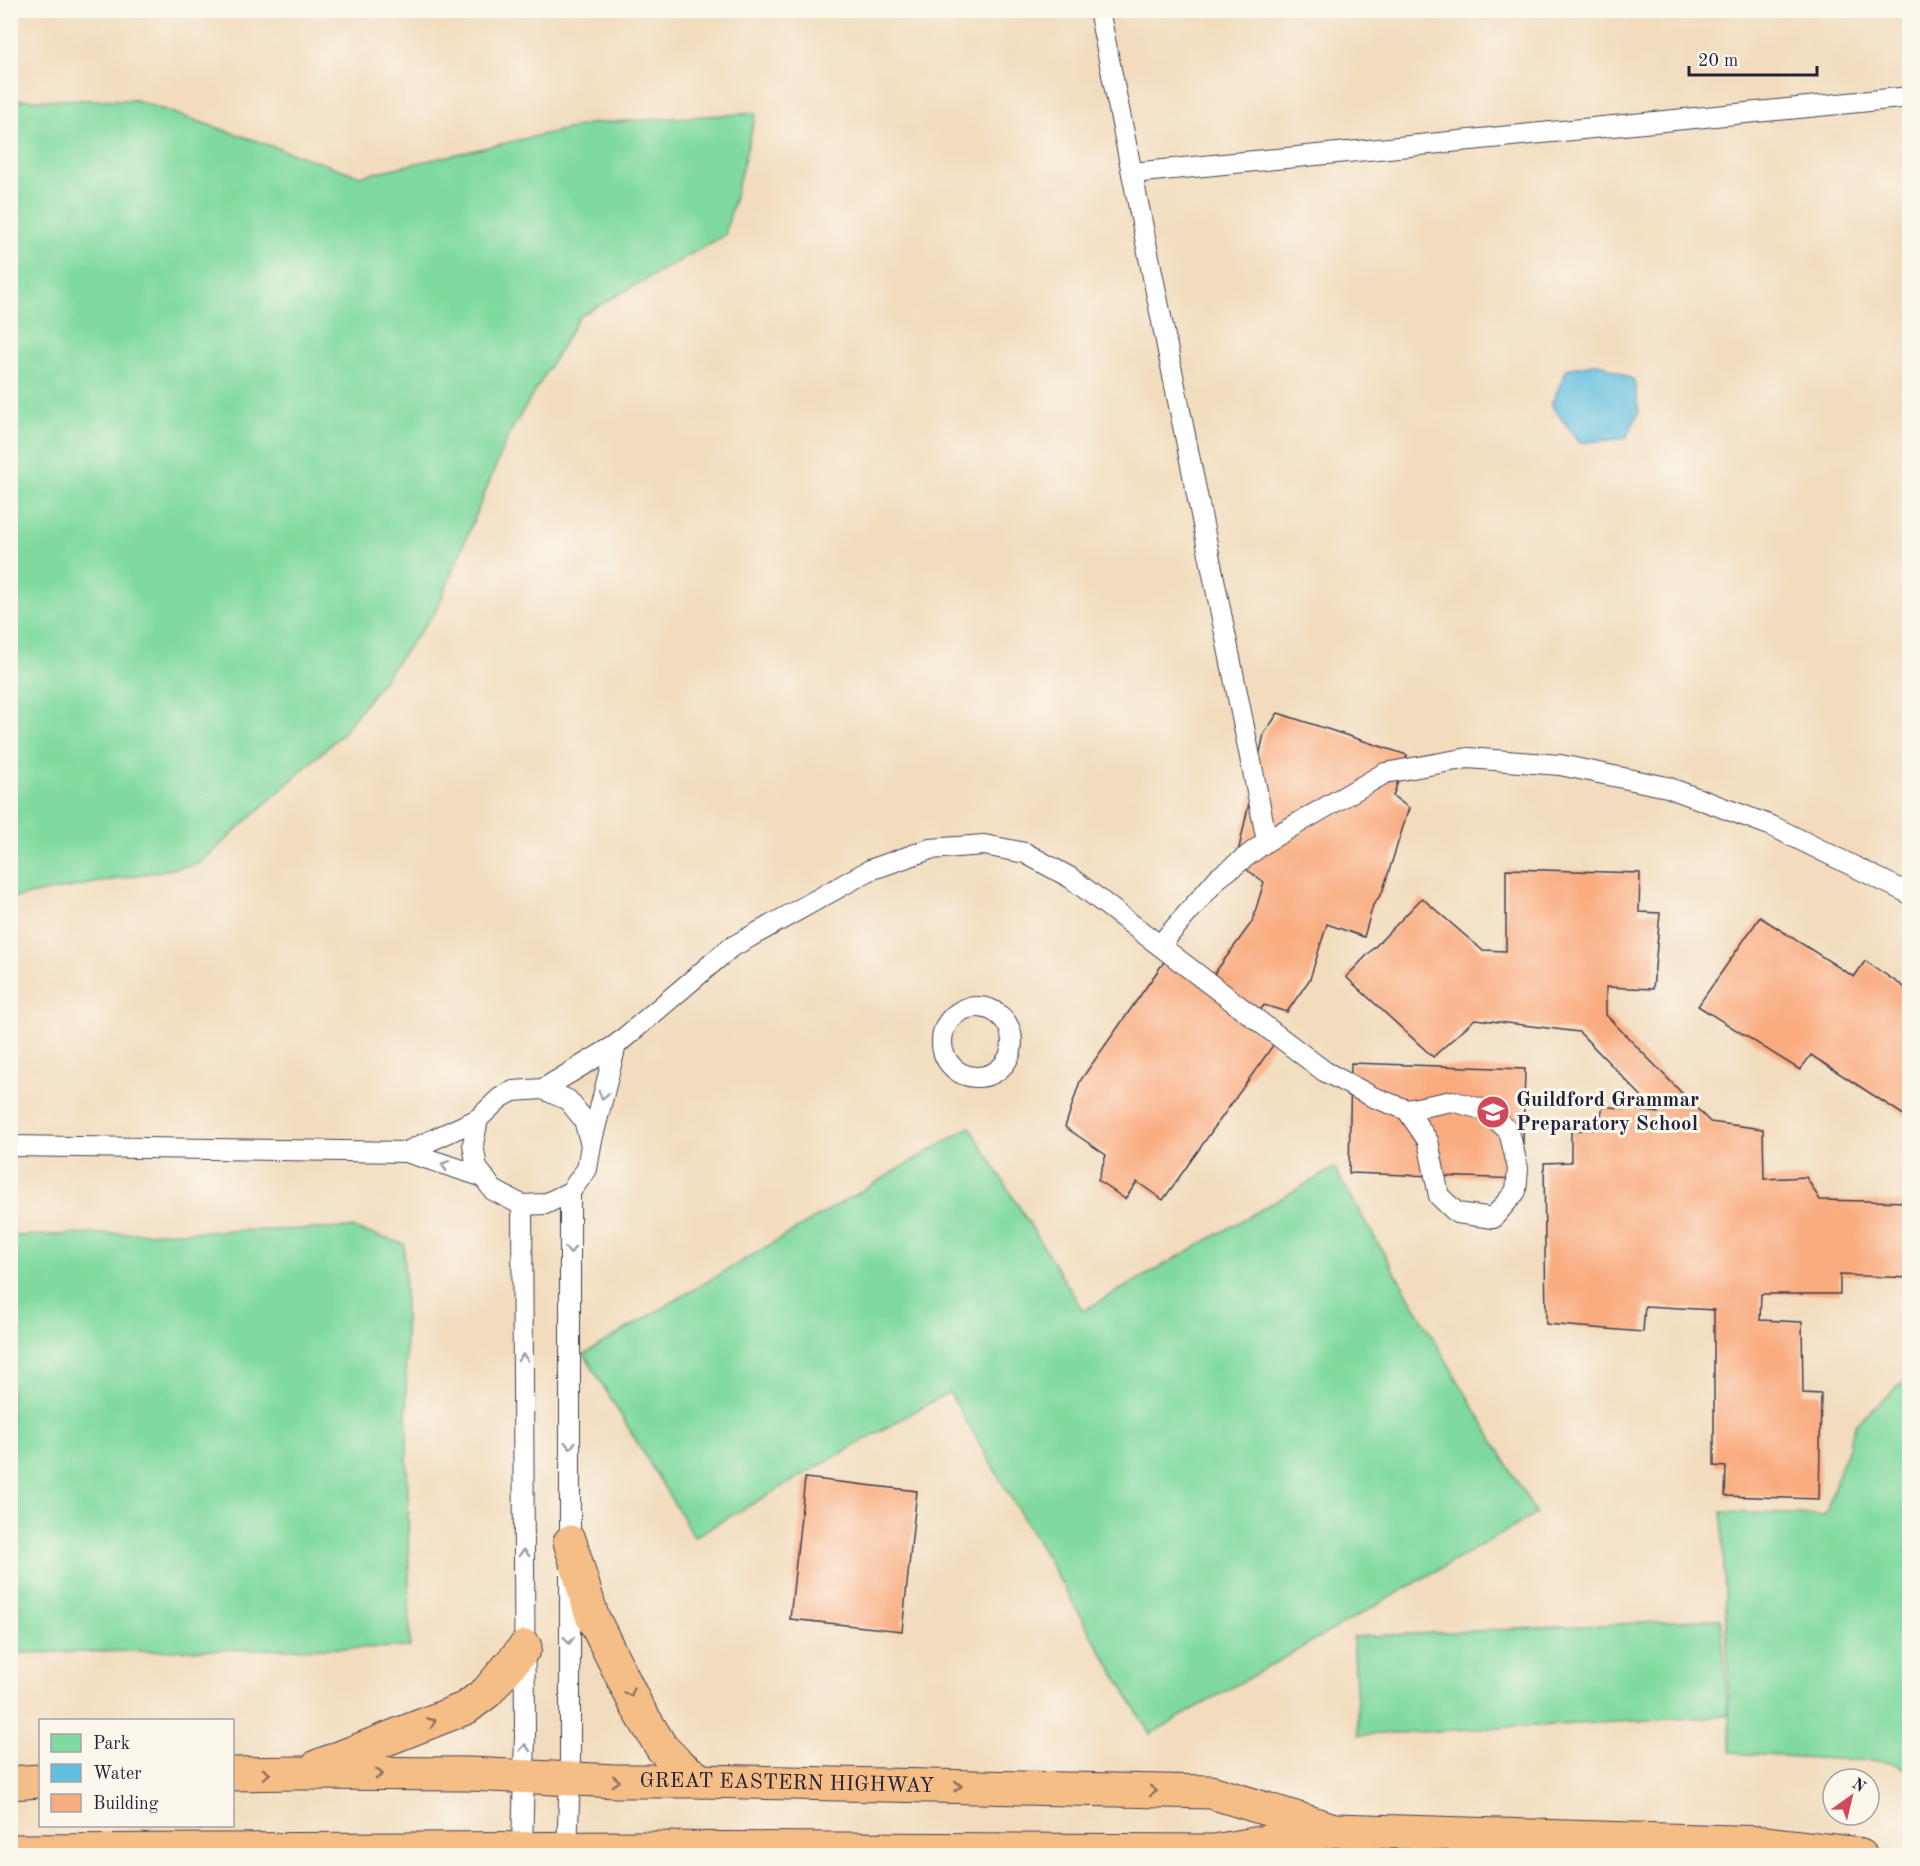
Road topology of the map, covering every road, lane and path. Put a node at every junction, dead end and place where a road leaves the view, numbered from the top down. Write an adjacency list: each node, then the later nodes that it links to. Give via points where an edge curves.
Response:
1 (1099, 10): 3 (lane)
2 (1910, 97): 3 (lane)
3 (1132, 173): 4 (lane)
4 (1267, 842): 5 (lane, via 1385,772 1468,758 1560,765 1667,787 1772,826); 6 (lane, via 1218,878)
5 (1910, 894)
6 (1160, 945): 7 (lane, via 1071,878 1025,853 984,844 930,849 870,870 730,948); 9 (lane, via 1324,1071)
7 (616, 1045): 8 (lane); 11 (lane, one-way to 11)
8 (543, 1089): 10 (lane, via 513,1091); 11 (lane, via 568,1100 584,1120)
9 (1407, 1110): 9 (lane, via 1452,1101 1485,1110 1509,1131 1518,1169 1516,1191 1493,1218 1457,1213 1439,1197 1428,1141)
10 (478, 1119): 13 (lane); 14 (lane, via 473,1144 477,1168)
11 (591, 1145): 15 (lane, via 586,1169)
12 (10, 1146): 13 (lane)
13 (406, 1152): 14 (lane, one-way to 13)
14 (483, 1177): 16 (lane, via 493,1190)
15 (570, 1192): 16 (lane, via 545,1204); 17 (lane, one-way to 17)
16 (522, 1205): 18 (lane, one-way to 16)
17 (570, 1542): 22 (lane, one-way to 22); 24 (highway, one-way to 24, via 592,1616 637,1707 662,1748)
18 (525, 1647): 19 (highway, one-way to 18, via 466,1708 487,1692); 21 (lane, one-way to 18)
19 (299, 1773): 20 (highway, GREAT EASTERN HIGHWAY, one-way to 19); 21 (highway, GREAT EASTERN HIGHWAY, one-way to 21)
20 (234, 1774)
21 (524, 1776): 22 (highway, GREAT EASTERN HIGHWAY); 27 (lane)
22 (570, 1778): 24 (highway, GREAT EASTERN HIGHWAY, one-way to 24); 28 (lane)
23 (39, 1781): 25 (highway)
24 (702, 1781): 26 (highway, GREAT EASTERN HIGHWAY, one-way to 26, via 1211,1792)
25 (10, 1783)
26 (1336, 1830): 28 (highway, GREAT EASTERN HIGHWAY, via 1214,1851); 30 (highway, GREAT EASTERN HIGHWAY, via 1766,1843)
27 (522, 1848): 28 (highway, GREAT EASTERN HIGHWAY); 29 (highway, GREAT EASTERN HIGHWAY)
28 (567, 1849)
29 (10, 1851)
30 (1861, 1856)

